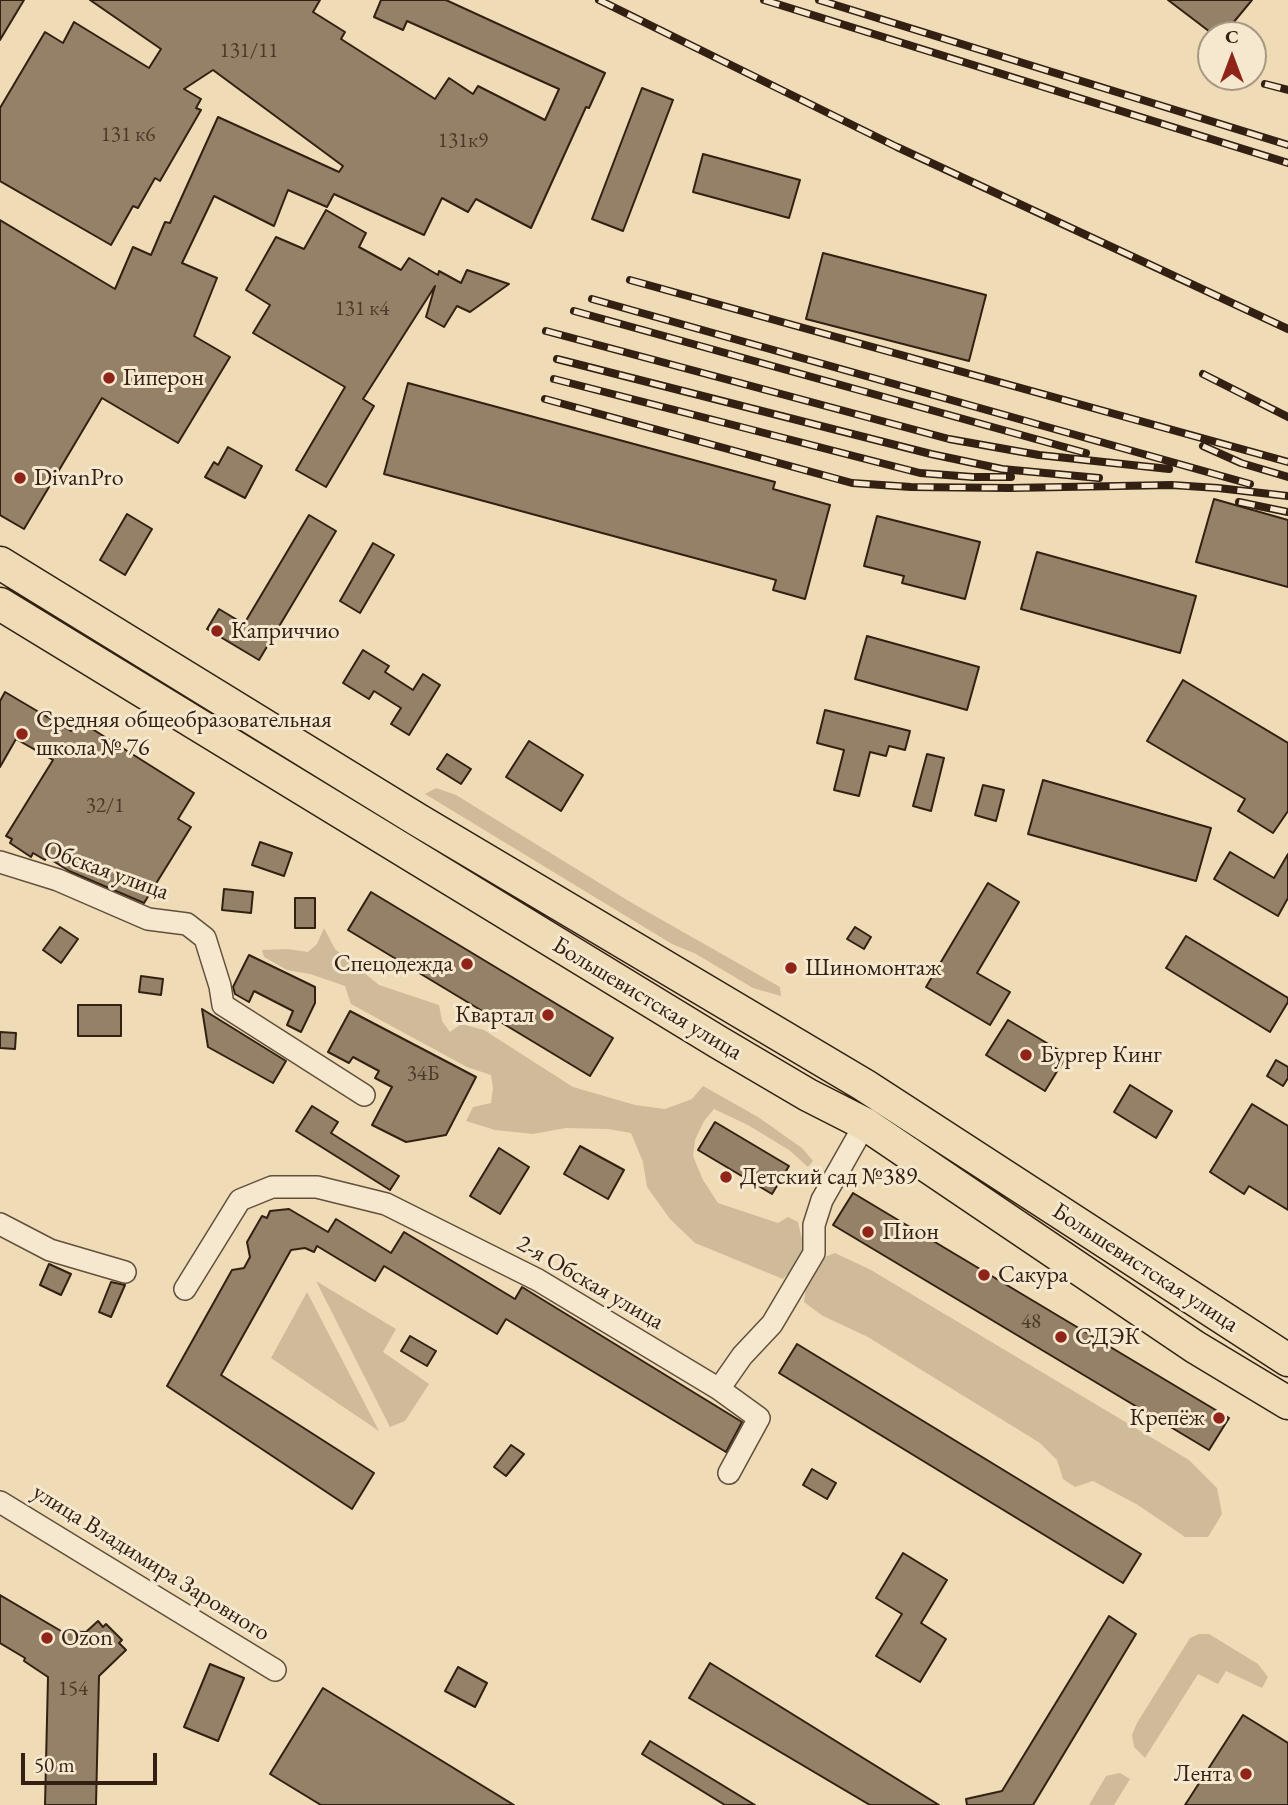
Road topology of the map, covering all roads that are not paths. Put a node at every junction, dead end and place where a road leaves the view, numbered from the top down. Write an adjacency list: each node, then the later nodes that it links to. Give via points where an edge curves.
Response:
1 (0, 563): 9 (highway, Большевистская улица, via 362,786 864,1085)
2 (0, 604): 5 (highway, Большевистская улица, via 706,1035)
3 (0, 862): 4 (street, Обская улица, via 58,880 148,919 187,924 205,938 223,1005)
4 (364, 1095)
5 (865, 1124): 10 (street, via 822,1200 814,1225 814,1252 772,1324); 11 (highway, Большевистская улица, via 1195,1347)
6 (0, 1224): 7 (street, via 50,1250)
7 (125, 1272)
8 (185, 1289): 10 (street, 2-я Обская улица, via 240,1200 272,1187 317,1186 386,1204 538,1280)
9 (1288, 1360)
10 (719, 1389): 12 (street, 2-я Обская улица, via 759,1418)
11 (1288, 1403)
12 (729, 1473)
13 (0, 1502): 14 (street, улица Владимира Заровного)
14 (275, 1670)

